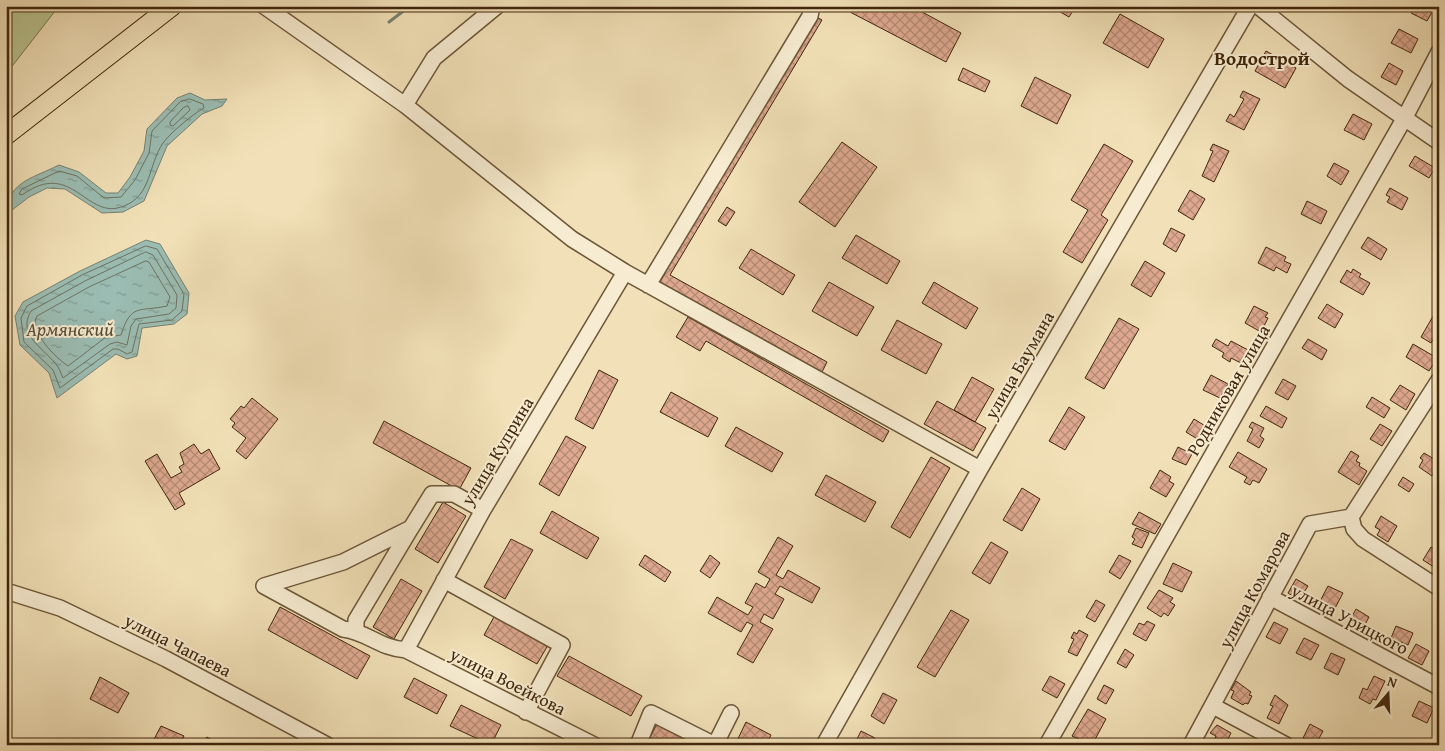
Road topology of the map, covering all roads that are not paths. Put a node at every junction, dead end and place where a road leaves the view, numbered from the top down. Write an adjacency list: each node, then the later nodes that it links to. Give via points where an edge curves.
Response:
1 (172, 6): 10 (main road)
2 (264, 6): 8 (street)
3 (497, 6): 8 (street, via 434,58)
4 (812, 6): 13 (street, via 810,16)
5 (1250, 6): 15 (street, улица Баумана)
6 (1258, 6): 9 (street, via 1348,80)
7 (1439, 52): 9 (street, Родниковая улица)
8 (405, 105): 12 (street, via 572,239)
9 (1404, 119): 11 (street); 34 (street, Родниковая улица)
10 (6, 135)
11 (1439, 142)
12 (625, 272): 13 (street); 16 (street, улица Куприна)
13 (648, 285): 15 (street)
14 (1439, 380): 17 (street)
15 (980, 469): 33 (street, улица Баумана)
16 (483, 510): 18 (street, via 454,494 432,494); 19 (street, улица Куприна)
17 (1351, 517): 20 (street, via 1354,528 1363,539); 22 (street, улица Комарова, via 1310,524)
18 (410, 528): 23 (street, via 356,620); 23 (street, улица Воейкова, via 343,562 264,586 343,629)
19 (444, 580): 24 (street, улица Куприна); 27 (street, via 562,645)
20 (1439, 588)
21 (6, 591): 29 (street, улица Чапаева, via 60,608 166,658)
22 (1270, 598): 25 (street, улица Урицкого); 26 (street, улица Комарова)
23 (356, 631): 24 (street, улица Воейкова, via 388,648)
24 (406, 650): 27 (street, улица Воейкова)
25 (1439, 687)
26 (1213, 706): 35 (street, улица Комарова); 36 (street)
27 (526, 712): 30 (street, улица Воейкова)
28 (731, 713): 32 (street)
29 (327, 745)
30 (594, 745)
31 (638, 745): 32 (street, via 651,713)
32 (715, 745)
33 (824, 745)
34 (1047, 745)
35 (1191, 745)
36 (1286, 745)

